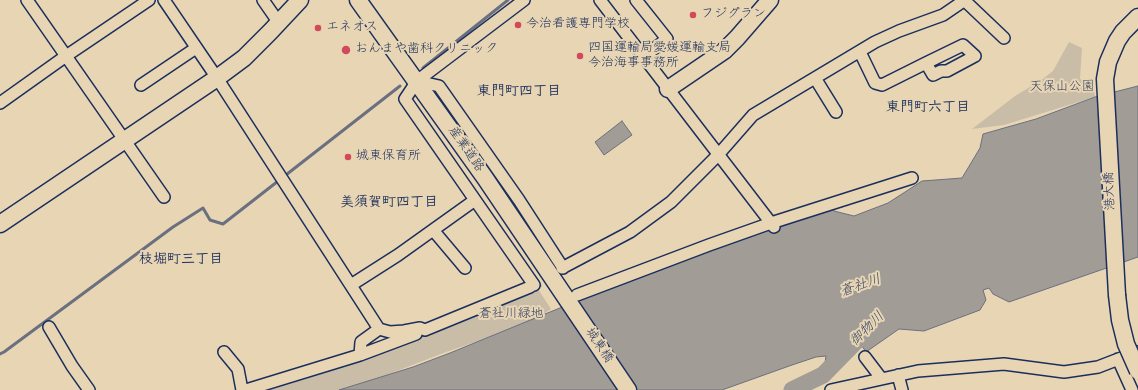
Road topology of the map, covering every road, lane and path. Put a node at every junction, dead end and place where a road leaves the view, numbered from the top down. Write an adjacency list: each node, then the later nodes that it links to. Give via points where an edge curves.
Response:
1 (27, 0): 17 (street)
2 (149, 0): 17 (street)
3 (164, 0): 15 (street)
4 (263, 0): 13 (street)
5 (300, 0): 13 (street)
6 (358, 0): 22 (street, 産業道路)
7 (524, 0): 22 (street)
8 (600, 0): 18 (street)
9 (636, 0): 18 (street, via 667,39)
10 (770, 0): 24 (street, via 724,51)
11 (964, 0): 14 (street); 16 (street, via 943,15 899,31)
12 (1138, 17): 46 (street, 港大橋, bridge, via 1123,32 1105,72 1117,295 1126,344)
13 (279, 23): 20 (street, via 244,58)
14 (1004, 38)
15 (196, 48): 20 (street); 23 (street)
16 (860, 52): 19 (street, via 875,83 882,85); 21 (street)
17 (66, 56): 25 (street); 27 (street)
18 (643, 57): 24 (street)
19 (926, 63)
20 (216, 78): 27 (street); 36 (street)
21 (815, 78): 26 (street); 28 (street, via 753,115)
22 (417, 81): 28 (street, via 439,86 519,200 562,268 635,228 671,202); 31 (street, via 405,99); 37 (street, 産業道路)
23 (141, 85)
24 (668, 89): 28 (street)
25 (0, 103)
26 (836, 112)
27 (124, 140): 30 (street); 32 (street)
28 (718, 155): 33 (street)
29 (912, 178): 33 (street)
30 (164, 196)
31 (475, 200): 34 (street); 40 (street, via 532,286)
32 (0, 224)
33 (772, 225): 37 (street, via 709,244)
34 (433, 230): 35 (street); 36 (street)
35 (465, 268)
36 (351, 285): 39 (street)
37 (573, 299): 52 (street, 城東橋)
38 (49, 327): 49 (street)
39 (380, 329): 40 (street, via 390,332 420,328); 43 (street, via 361,342)
40 (424, 330): 43 (street)
41 (224, 352): 50 (street, via 238,370)
42 (1138, 352): 45 (street)
43 (360, 355): 51 (street)
44 (865, 357): 48 (street)
45 (1118, 359): 47 (street, via 1098,367 1064,372 1004,364); 55 (street)
46 (1138, 371)
47 (898, 375): 48 (street); 54 (street)
48 (881, 378): 53 (street)
49 (89, 390)
50 (242, 390)
51 (246, 390)
52 (628, 390)
53 (832, 390)
54 (902, 390)
55 (1132, 390)

